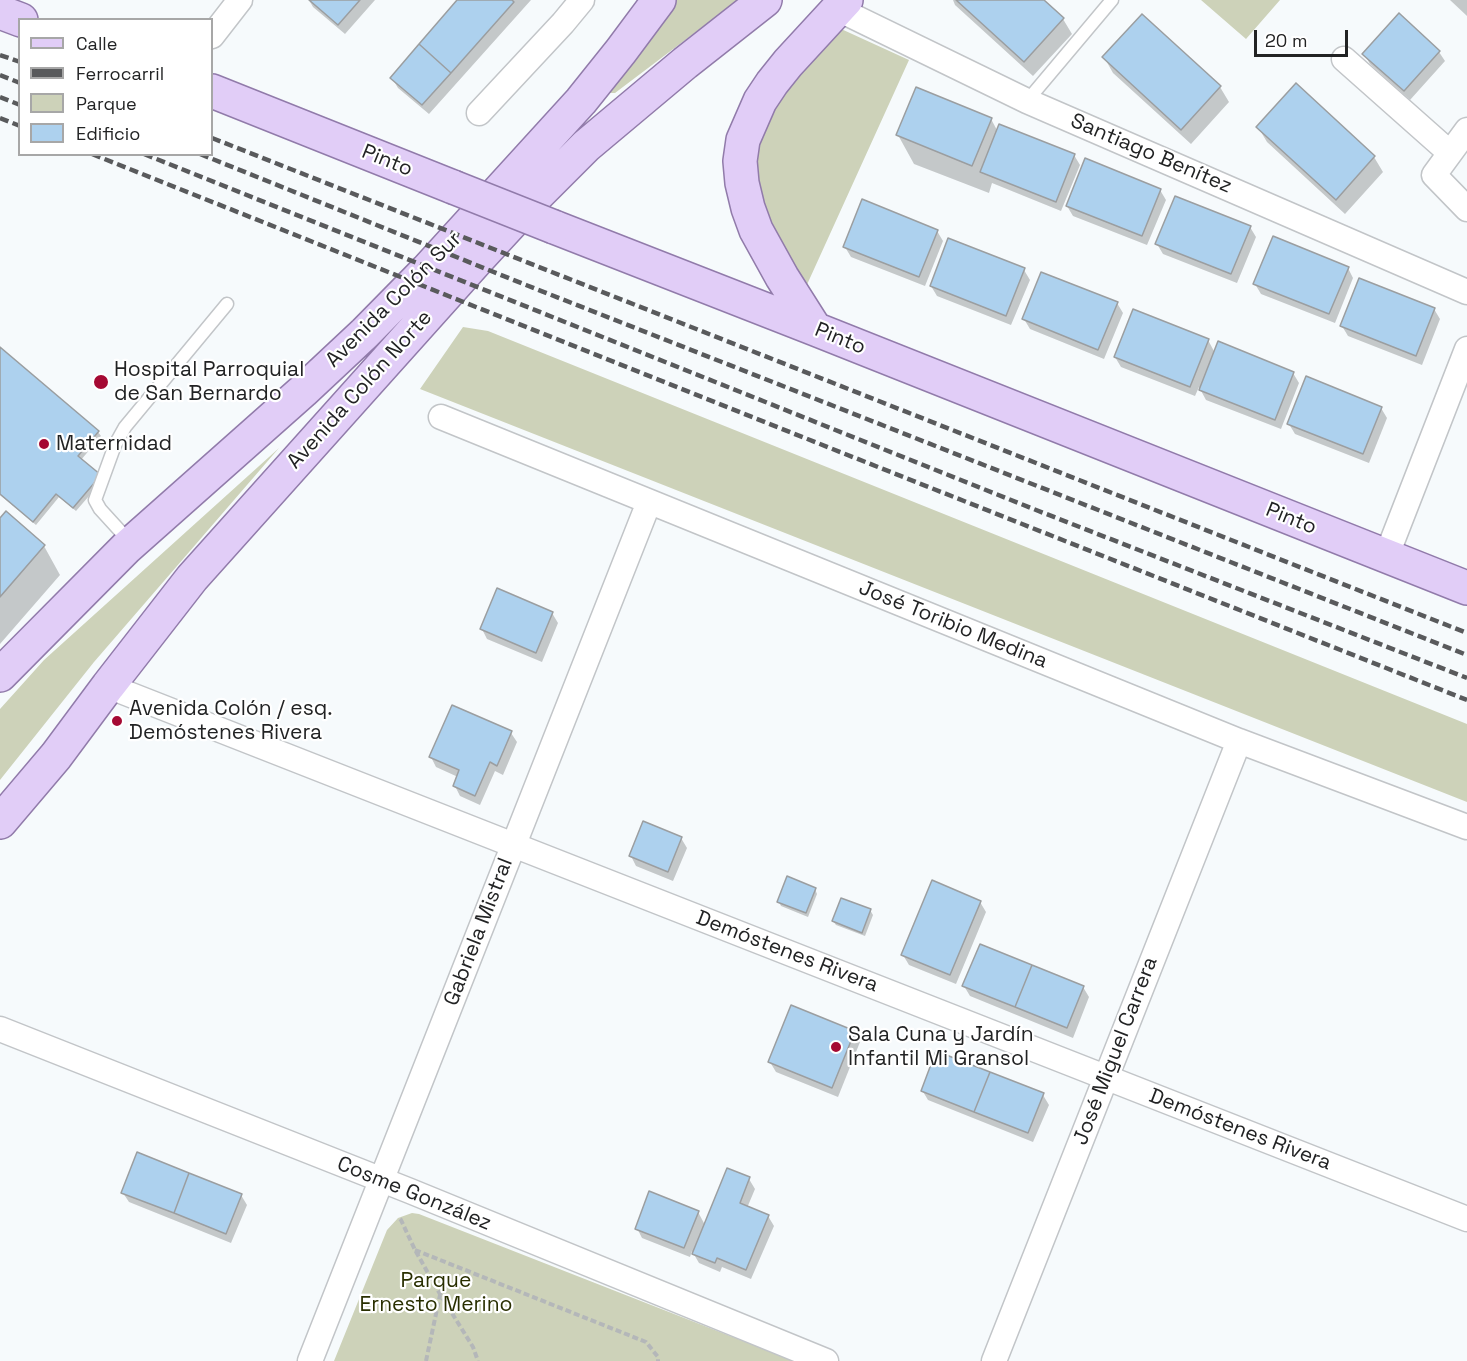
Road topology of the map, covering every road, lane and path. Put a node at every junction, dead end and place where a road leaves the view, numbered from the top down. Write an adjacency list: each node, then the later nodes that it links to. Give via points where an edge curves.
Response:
1 (240, 0): 9 (street)
2 (582, 0): 13 (street)
3 (659, 0): 23 (main road, Avenida Colón Sur, via 581,100 427,270 303,391)
4 (765, 0): 27 (main road, Avenida Colón Norte, via 586,146 537,196 192,578)
5 (1112, 0): 12 (lane)
6 (842, 5): 12 (street, Santiago Benítez); 19 (main road, via 788,63 760,101 743,140 740,161 742,183 756,230)
7 (0, 12): 8 (main road)
8 (18, 19)
9 (213, 35)
10 (1344, 60): 15 (street)
11 (213, 91): 19 (main road, Pinto, bridge)
12 (1027, 101): 17 (street, Santiago Benítez)
13 (479, 113)
14 (1467, 130): 15 (street)
15 (1450, 153): 16 (street, via 1434,175)
16 (1467, 209)
17 (1467, 292)
18 (227, 304): 23 (lane, via 125,427 115,445 95,500)
19 (815, 329): 24 (main road, Pinto)
20 (1467, 349): 24 (street)
21 (441, 417): 22 (street, José Toribio Medina)
22 (649, 502): 28 (street, José Toribio Medina); 31 (street, Gabriela Mistral)
23 (132, 543): 26 (main road, Avenida Colón Sur)
24 (1386, 557): 25 (main road, Pinto)
25 (1467, 588)
26 (0, 675)
27 (108, 686): 29 (main road, Avenida Colón Norte); 31 (street, Demóstenes Rivera)
28 (1239, 741): 30 (street, José Toribio Medina); 33 (street, José Miguel Carrera)
29 (0, 822)
30 (1467, 828)
31 (513, 845): 33 (street, Demóstenes Rivera); 34 (street, Gabriela Mistral)
32 (0, 1029): 34 (street, Cosme González)
33 (1105, 1077): 36 (street, Demóstenes Rivera); 44 (street, José Miguel Carrera)
34 (381, 1180): 35 (street, Gabriela Mistral); 43 (street, Cosme González)
35 (372, 1204): 37 (path, via 401,1220); 39 (street, Gabriela Mistral)
36 (1467, 1219)
37 (416, 1250): 38 (path); 42 (path, via 646,1342)
38 (440, 1294): 40 (path); 41 (path)
39 (310, 1361)
40 (426, 1361)
41 (478, 1361)
42 (658, 1361)
43 (826, 1361)
44 (994, 1361)

